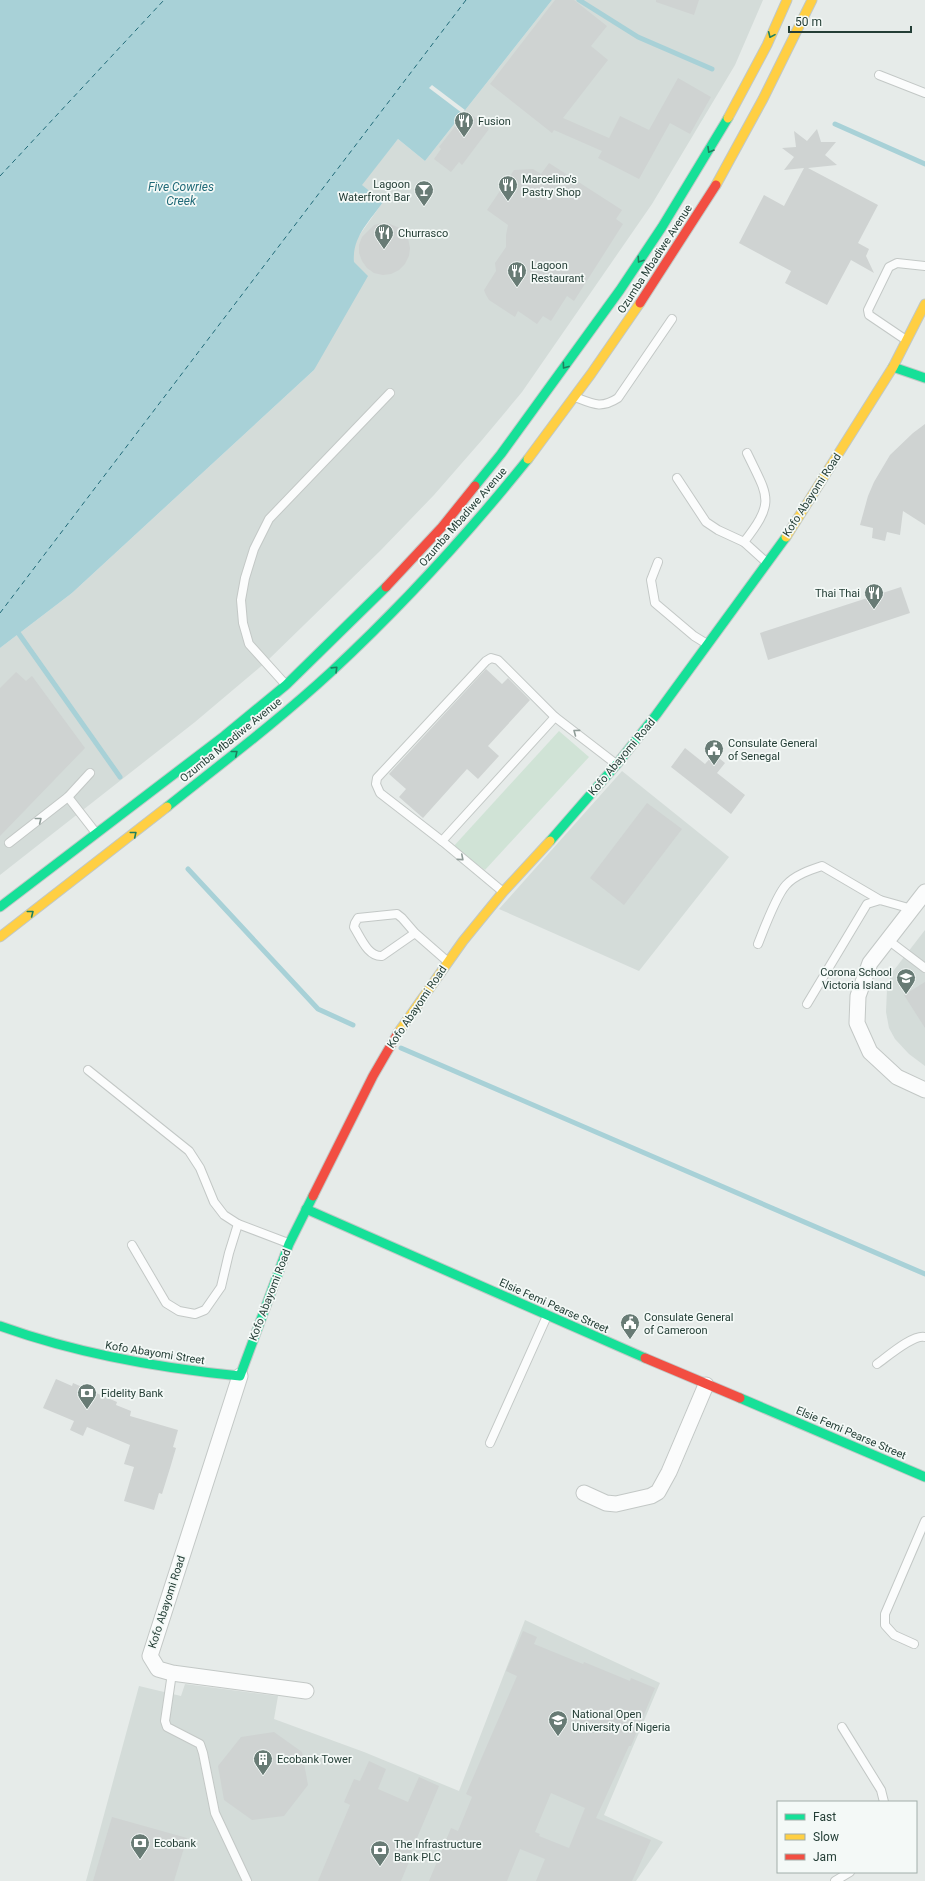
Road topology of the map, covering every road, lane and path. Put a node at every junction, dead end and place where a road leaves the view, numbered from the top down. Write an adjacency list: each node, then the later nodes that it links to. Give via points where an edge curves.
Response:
1 (787, 0): 19 (main road, Ozumba Mbadiwe Avenue, one-way to 19, via 738,101 662,227 620,290 510,442 442,527 391,582)
2 (812, 0): 12 (main road, Ozumba Mbadiwe Avenue, via 732,158 638,308)
3 (879, 75): 4 (lane)
4 (925, 93)
5 (925, 266): 8 (lane, via 897,263 889,267 868,310 869,314)
6 (925, 304): 8 (main road, Kofo Abayomi Road)
7 (672, 319): 12 (lane, via 618,398 610,403 598,405)
8 (906, 340): 9 (main road, Kofo Abayomi Road)
9 (893, 367): 10 (main road); 17 (main road, Kofo Abayomi Road, via 783,540)
10 (925, 378)
11 (390, 393): 19 (lane, via 269,519 254,549 241,600 243,623 249,644)
12 (575, 397): 33 (main road, Ozumba Mbadiwe Avenue, one-way to 12, via 127,840 331,673 406,599 468,532 519,471)
13 (747, 452): 15 (lane, via 766,495 766,509 760,522)
14 (677, 478): 15 (lane, via 706,522)
15 (744, 542): 17 (lane)
16 (658, 562): 18 (lane, via 651,580 655,604 694,636)
17 (766, 562): 18 (main road, Kofo Abayomi Road)
18 (708, 644): 21 (main road, Kofo Abayomi Road)
19 (286, 685): 24 (main road, Ozumba Mbadiwe Avenue)
20 (555, 717): 21 (lane, one-way to 20); 25 (lane); 25 (lane, via 498,660 491,658 377,778 376,784 380,793)
21 (617, 764): 27 (main road, Kofo Abayomi Road)
22 (90, 773): 23 (lane)
23 (68, 797): 24 (lane); 26 (lane, one-way to 23)
24 (96, 834): 30 (main road, Ozumba Mbadiwe Avenue)
25 (442, 841): 27 (lane, one-way to 27)
26 (9, 843)
27 (503, 892): 36 (main road, Kofo Abayomi Road)
28 (925, 892): 31 (street)
29 (880, 900): 31 (lane); 35 (lane, via 822,866 804,872 786,885); 38 (lane, via 867,904)
30 (0, 907)
31 (912, 909): 34 (street)
32 (415, 933): 32 (lane, via 382,956 376,956 371,953 354,927 358,918 397,914); 36 (lane)
33 (0, 937)
34 (888, 940): 37 (lane); 40 (street, via 870,962 858,996 857,1023 870,1052 897,1077)
35 (758, 944)
36 (448, 962): 41 (main road, Kofo Abayomi Road, via 404,1024 373,1076)
37 (925, 968)
38 (807, 1004)
39 (88, 1070): 42 (lane, via 188,1151 200,1168 214,1202 224,1216)
40 (925, 1090)
41 (306, 1209): 43 (main road, Kofo Abayomi Road); 45 (main road, Elsie Femi Pearse Street)
42 (238, 1224): 43 (lane); 44 (lane, via 221,1287 205,1310 195,1314 179,1311 166,1303)
43 (289, 1244): 49 (main road, Kofo Abayomi Road)
44 (132, 1245)
45 (547, 1316): 50 (main road, Elsie Femi Pearse Street); 51 (lane)
46 (0, 1326): 49 (main road, Kofo Abayomi Street, via 29,1337 116,1361 181,1371)
47 (925, 1337): 48 (lane, via 907,1342)
48 (877, 1364)
49 (240, 1376): 56 (street, Kofo Abayomi Road, via 150,1656 158,1669)
50 (706, 1385): 52 (main road, Elsie Femi Pearse Street); 53 (street, via 670,1472 658,1492 616,1504 606,1503)
51 (490, 1443)
52 (924, 1476)
53 (584, 1493)
54 (925, 1521): 55 (lane, via 884,1614 884,1625 894,1635)
55 (914, 1644)
56 (172, 1673): 57 (street, Kofo Abayomi Road); 61 (lane, via 165,1721 167,1727 200,1744 215,1813)
57 (306, 1691)
58 (842, 1727): 59 (lane, via 881,1790)
59 (884, 1801)
60 (848, 1873): 62 (lane)
61 (247, 1881)
62 (835, 1881)

